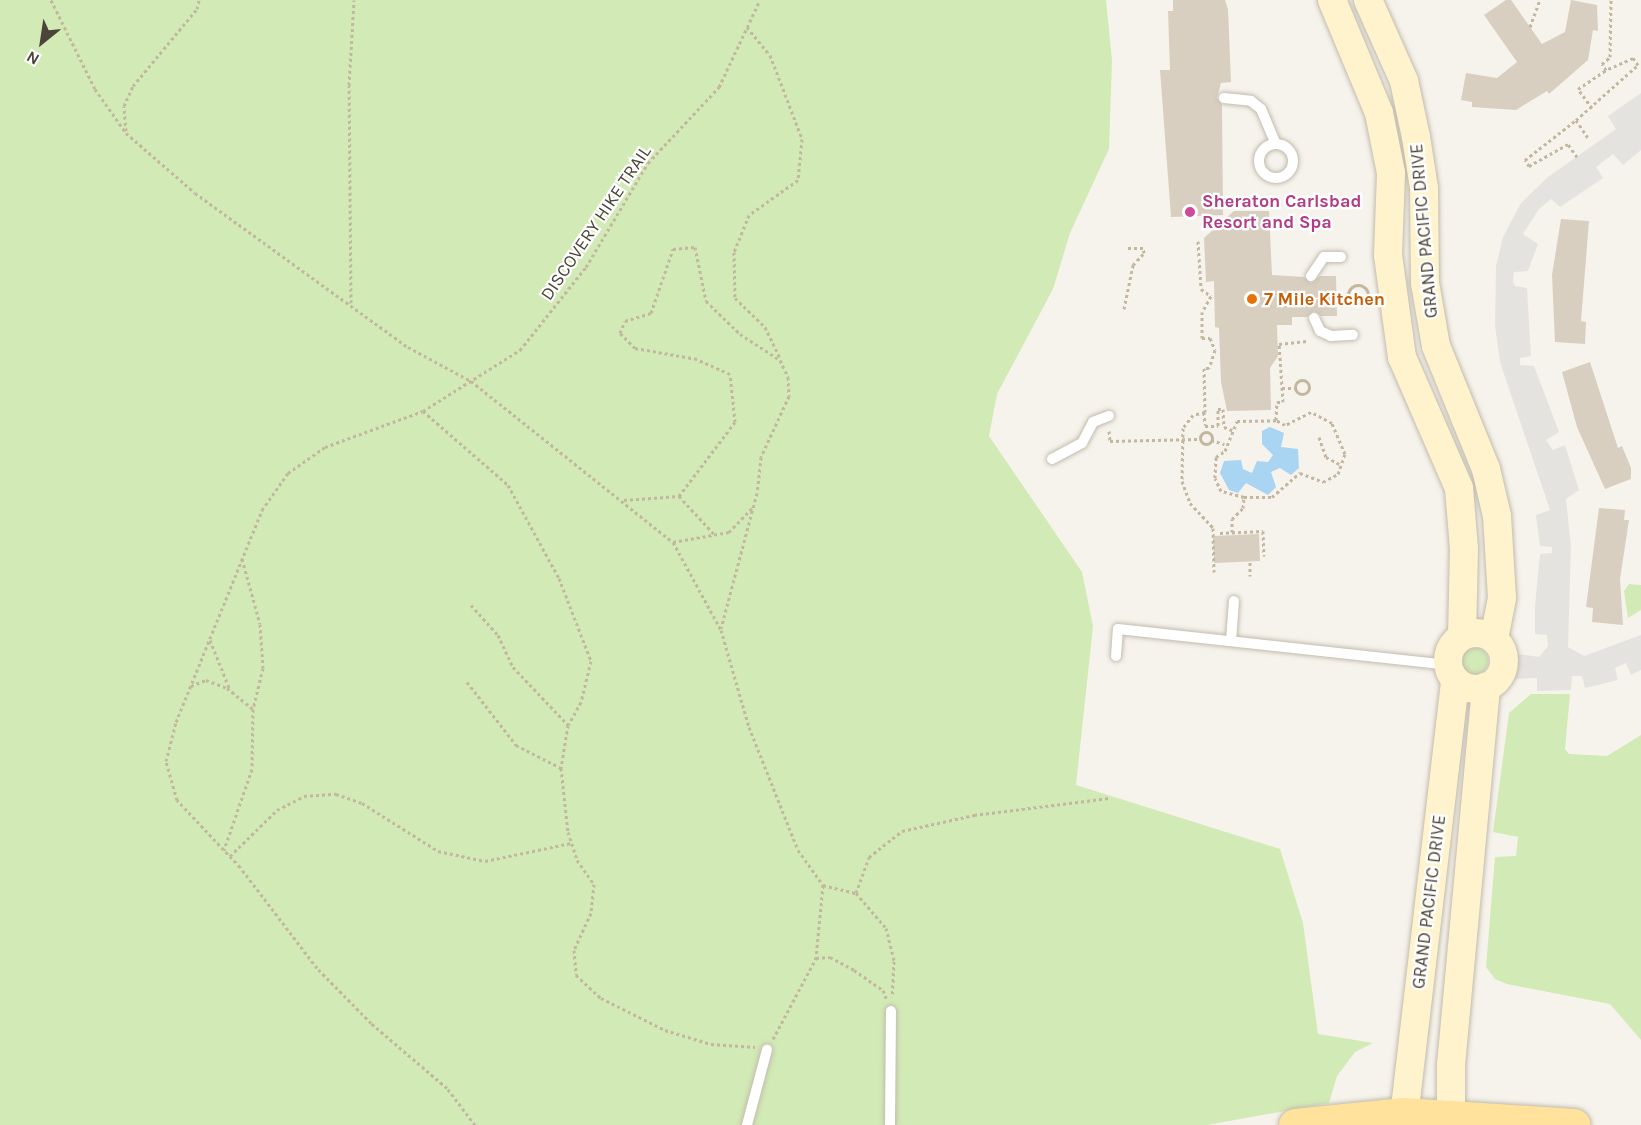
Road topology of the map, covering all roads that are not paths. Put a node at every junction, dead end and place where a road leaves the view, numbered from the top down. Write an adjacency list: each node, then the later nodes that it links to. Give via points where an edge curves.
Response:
1 (1332, 0): 10 (street, GRAND PACIFIC DRIVE, via 1379,113 1391,173 1388,255)
2 (1368, 0): 9 (street, GRAND PACIFIC DRIVE, via 1404,81 1416,137 1424,188 1425,283)
3 (1224, 98): 4 (lane, via 1251,101 1261,109)
4 (1275, 142)
5 (1341, 257): 6 (lane, via 1324,257 1316,263)
6 (1311, 276)
7 (1314, 318): 8 (lane, via 1320,331 1331,336)
8 (1353, 335)
9 (1437, 349): 10 (street); 13 (street, GRAND PACIFIC DRIVE, via 1486,469)
10 (1402, 357): 14 (street, GRAND PACIFIC DRIVE, via 1459,488)
11 (1110, 416): 12 (lane, via 1093,422 1082,443)
12 (1052, 459)
13 (1496, 510): 14 (street); 17 (street, GRAND PACIFIC DRIVE, via 1502,597)
14 (1461, 515): 16 (street, GRAND PACIFIC DRIVE)
15 (1234, 601): 18 (lane)
16 (1462, 636): 17 (street, via 1479,633); 20 (street, via 1450,648)
17 (1494, 639): 21 (street, via 1503,652 1504,666)
18 (1231, 641): 19 (lane, via 1118,628); 20 (lane)
19 (1116, 656)
20 (1451, 672): 21 (street, via 1469,689); 22 (street, GRAND PACIFIC DRIVE)
21 (1486, 687): 23 (street, GRAND PACIFIC DRIVE)
22 (1437, 840): 23 (street); 26 (street, GRAND PACIFIC DRIVE)
23 (1473, 844): 27 (street, GRAND PACIFIC DRIVE, via 1451,1065)
24 (891, 1011): 29 (lane)
25 (767, 1050): 28 (lane)
26 (1403, 1120): 27 (main road); 30 (main road)
27 (1451, 1120): 31 (main road)
28 (747, 1125)
29 (890, 1125)
30 (1295, 1125)
31 (1574, 1125)

